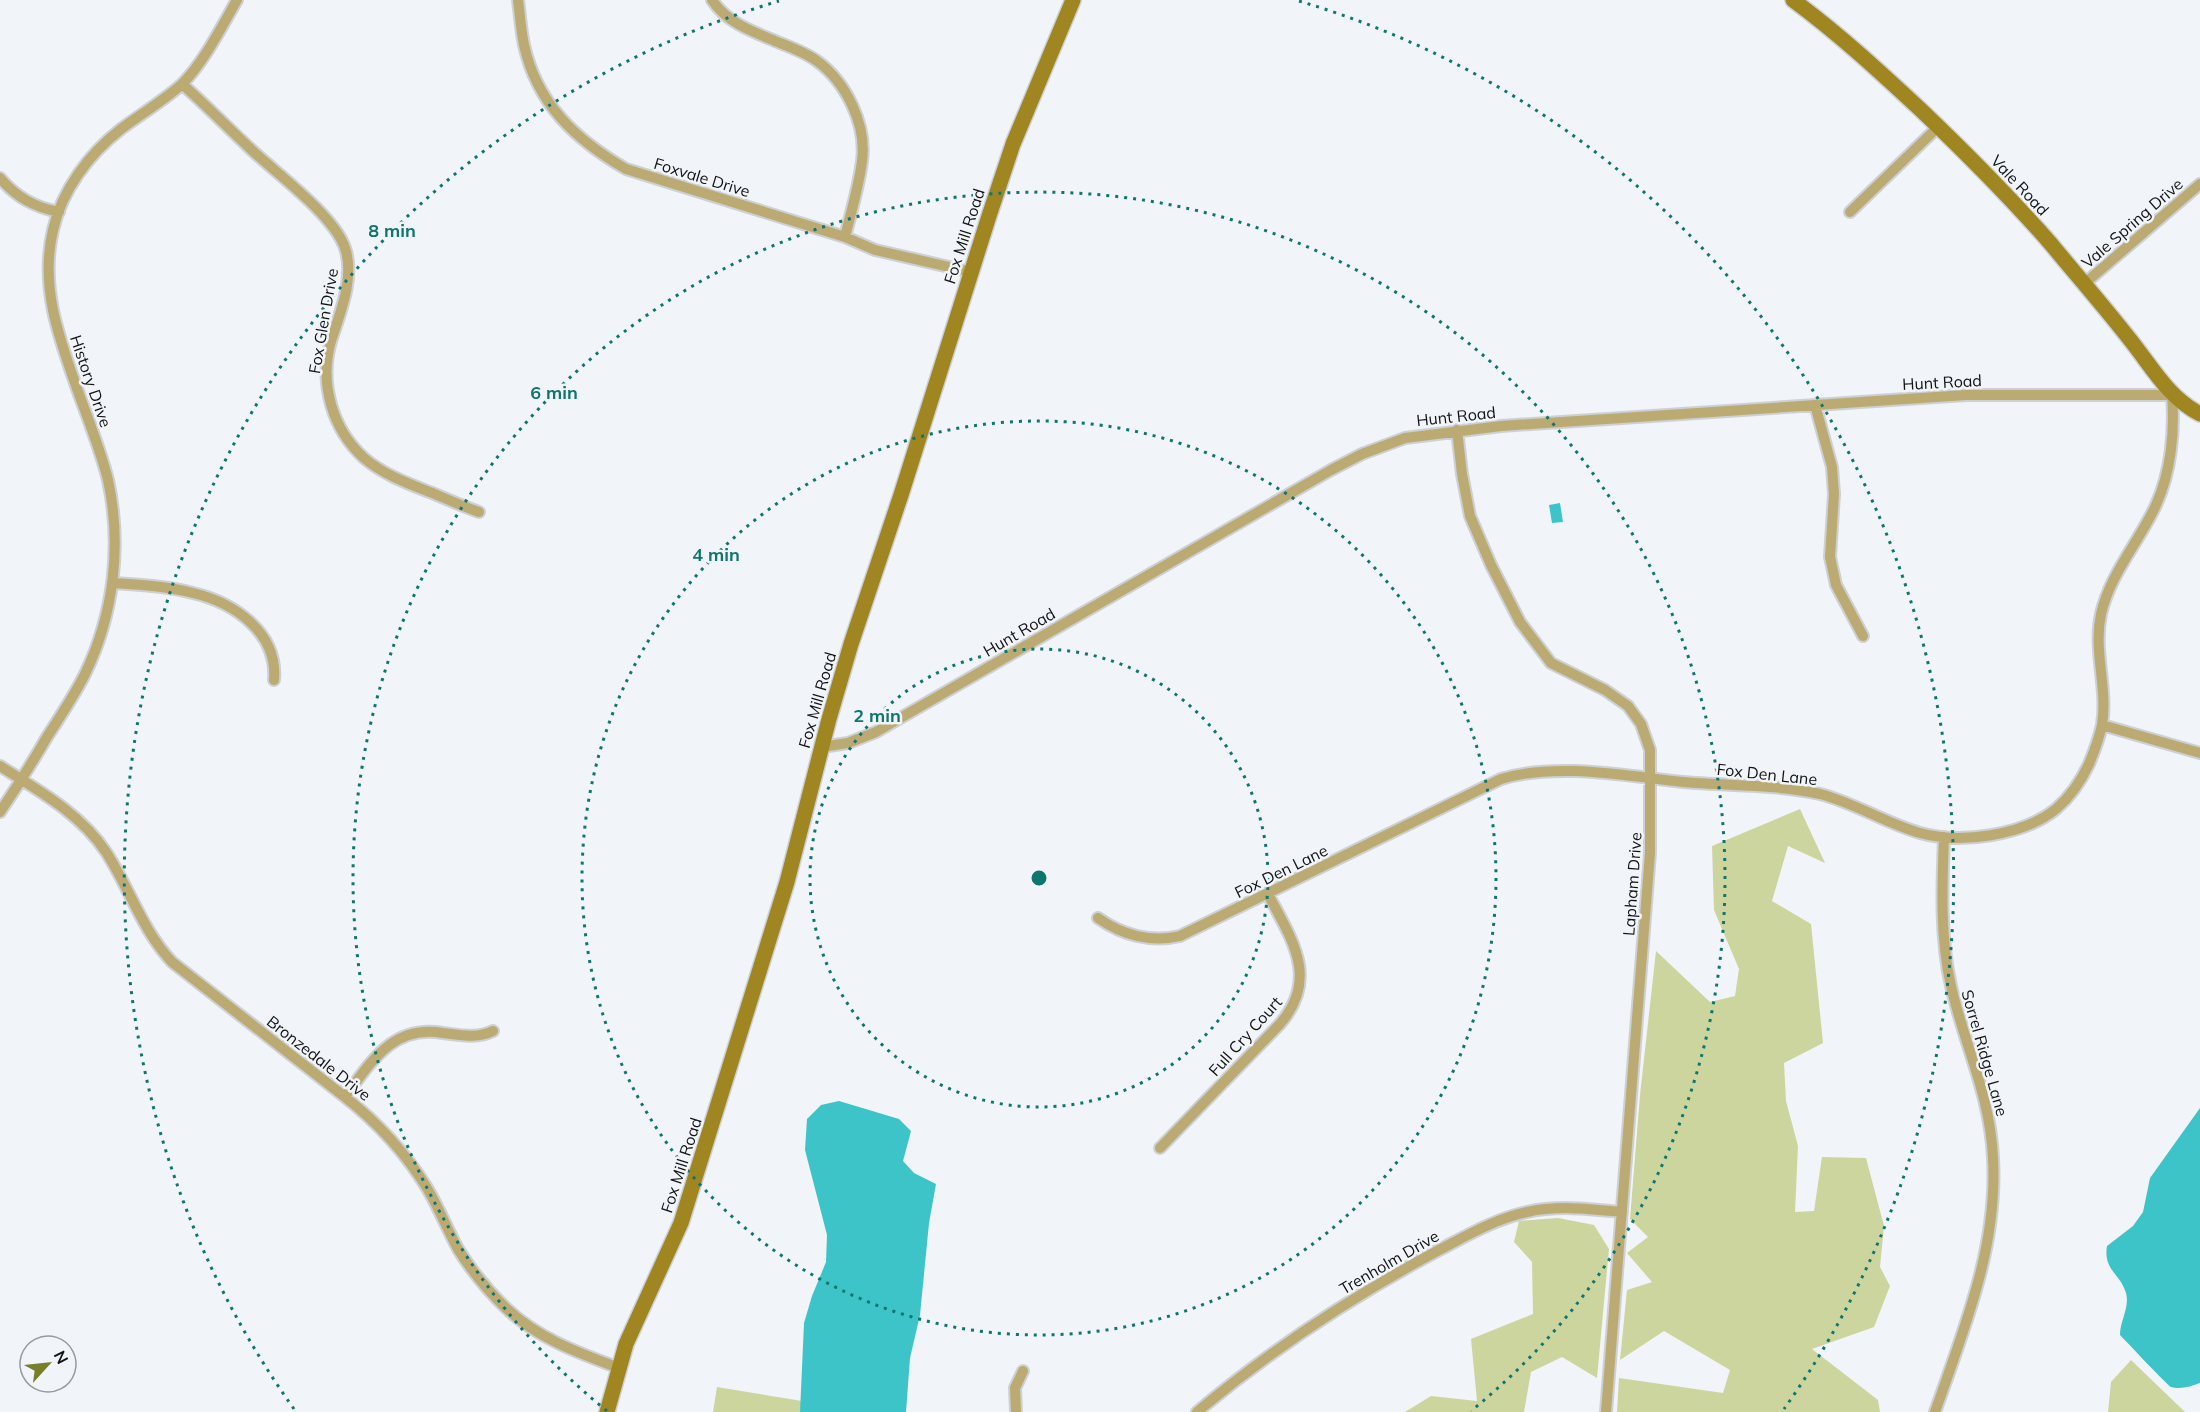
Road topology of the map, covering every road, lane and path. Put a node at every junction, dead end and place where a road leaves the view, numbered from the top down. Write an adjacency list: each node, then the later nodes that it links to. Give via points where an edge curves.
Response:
1 (237, 0): 6 (street, History Drive)
2 (518, 0): 12 (street, Foxvale Drive, via 524,47 542,89 556,114 598,153 626,169)
3 (712, 0): 12 (street, via 735,24 818,62 851,101 861,135 862,159)
4 (1073, 0): 13 (main road, Fox Mill Road, via 1013,144)
5 (1793, 0): 7 (main road, Vale Road, via 1831,27)
6 (182, 84): 10 (street, History Drive, via 119,130 93,156 79,173); 19 (street, Fox Glen Drive, via 331,224 342,241 349,269 330,344 327,378 333,411 348,440 364,458 390,475)
7 (1938, 127): 11 (street); 14 (main road, Vale Road, via 2027,217)
8 (0, 178): 10 (street, via 32,204)
9 (2200, 184): 14 (street, Vale Spring Drive)
10 (59, 212): 20 (street, History Drive, via 48,260 50,295 63,348 108,480 114,531)
11 (1850, 212)
12 (845, 237): 13 (street, Foxvale Drive, via 875,250)
13 (971, 272): 24 (main road, Fox Mill Road, via 851,644)
14 (2084, 284): 15 (main road, Vale Road)
15 (2172, 395): 16 (street, Hunt Road, via 1966,395); 17 (main road, Vale Road); 23 (street, Fox Den Lane, via 2171,450 2159,496 2116,576 2102,612 2098,644)
16 (1815, 405): 18 (street, Hunt Road); 21 (street, via 1832,467 1830,557 1836,585)
17 (2200, 414)
18 (1457, 430): 24 (street, Hunt Road, via 1411,436 1362,454 876,732 848,743); 27 (street, Lapham Drive, via 1470,516 1520,622 1551,663 1628,706 1646,734)
19 (479, 512)
20 (113, 583): 22 (street, via 193,593 240,614 271,648); 28 (street, History Drive, via 102,630 86,672)
21 (1863, 636)
22 (274, 680)
23 (2102, 725): 25 (street); 30 (street, Fox Den Lane, via 2088,766 2068,797 2055,809 2004,832)
24 (822, 747): 37 (main road, Fox Mill Road, via 784,892 681,1222 626,1344)
25 (2200, 753)
26 (0, 766): 28 (street, Bronzedale Drive)
27 (1651, 778): 30 (street, Fox Den Lane, via 1819,794 1919,832); 31 (street, Fox Den Lane, via 1552,771 1518,773); 36 (street, Lapham Drive, via 1650,853)
28 (23, 780): 29 (street, History Drive); 34 (street, Bronzedale Drive, via 57,803 93,836 110,859 150,935 172,963)
29 (0, 812)
30 (1944, 837): 43 (street, Sorrel Ridge Lane, via 1942,898 1948,974 1987,1105 1994,1158 1991,1225 1978,1283)
31 (1268, 894): 32 (street, Fox Den Lane, via 1171,939 1136,936); 35 (street, Full Cry Court, via 1298,958 1300,984 1295,1003 1279,1025)
32 (1098, 918)
33 (493, 1031): 34 (street, via 465,1037 422,1032 396,1040 380,1052)
34 (345, 1097): 37 (street, Bronzedale Drive, via 393,1141 427,1188 466,1261 507,1309 559,1345)
35 (1160, 1148)
36 (1622, 1212): 41 (street, Trenholm Drive, via 1549,1209 1491,1223 1321,1318 1239,1376); 42 (street, Lapham Drive)
37 (620, 1368): 39 (main road, Fox Mill Road)
38 (1023, 1371): 40 (street, via 1015,1388)
39 (607, 1412)
40 (1016, 1412)
41 (1197, 1412)
42 (1606, 1412)
43 (1935, 1412)

